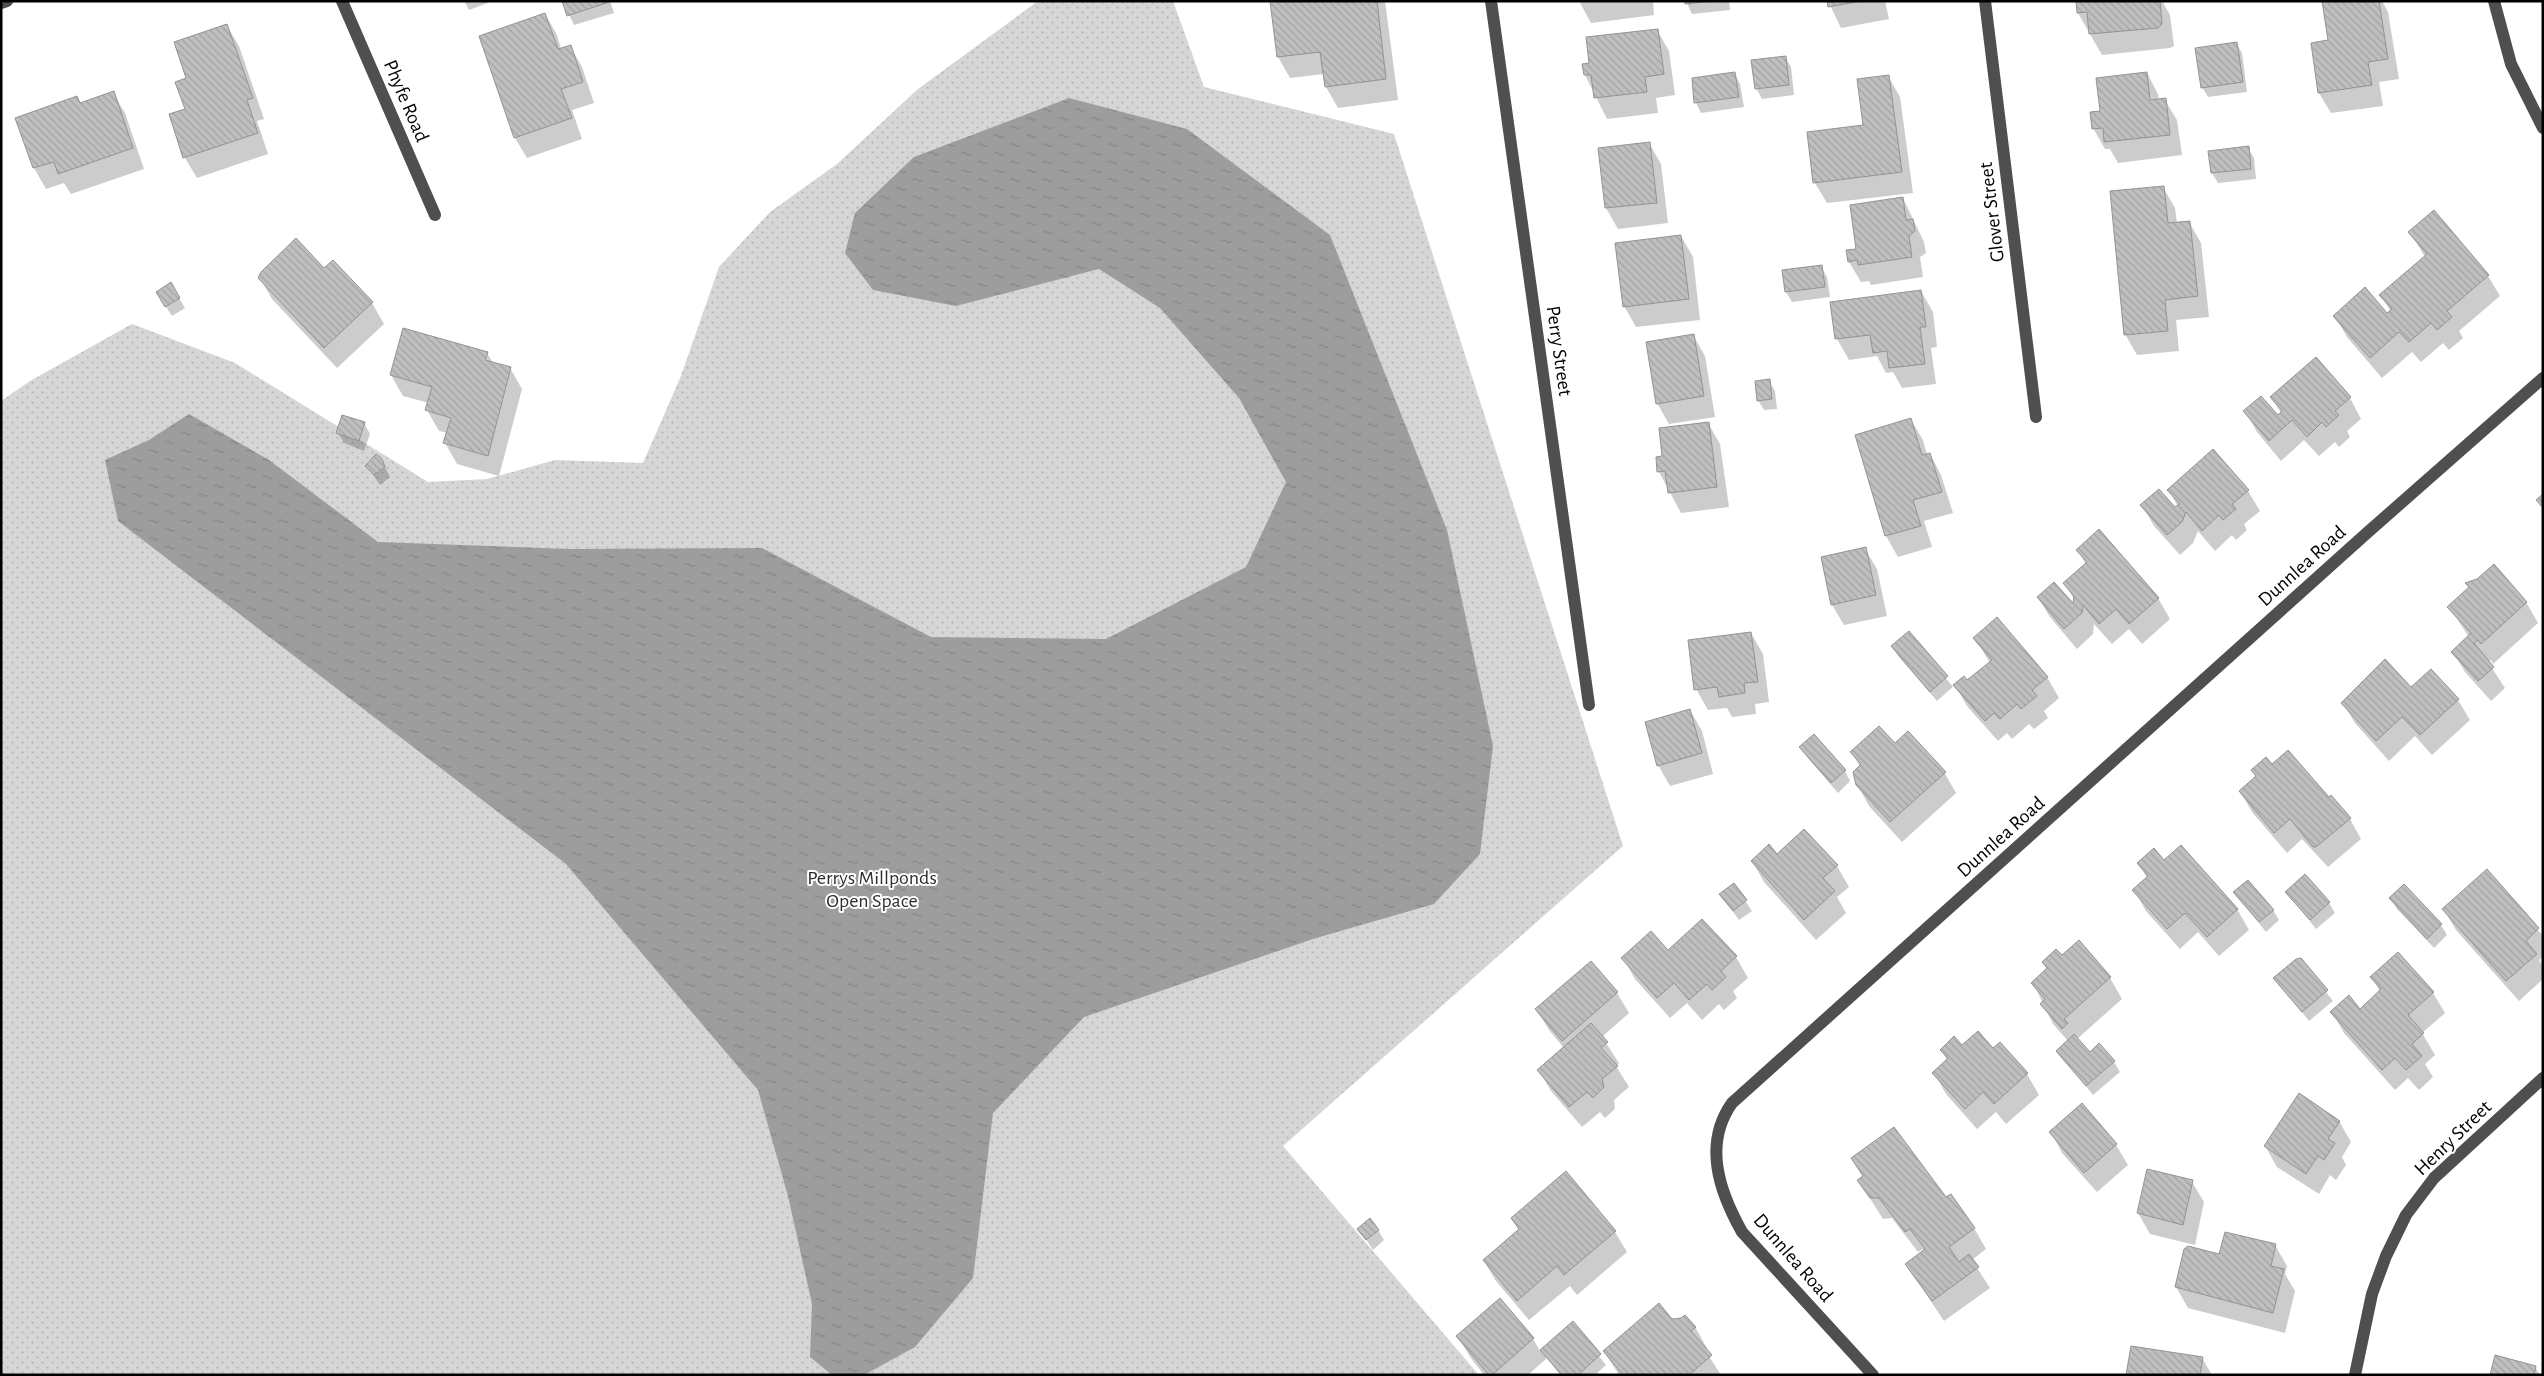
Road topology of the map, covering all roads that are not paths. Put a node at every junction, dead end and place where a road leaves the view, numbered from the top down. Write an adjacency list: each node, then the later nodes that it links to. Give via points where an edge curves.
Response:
1 (7, 1): 6 (street)
2 (342, 1): 8 (street, Phyfe Road)
3 (1491, 1): 11 (street, Perry Street)
4 (1985, 1): 10 (street, Glover Street)
5 (2494, 1): 7 (street, via 2511,64)
6 (1, 3)
7 (2543, 128)
8 (435, 215)
9 (2543, 378): 13 (street, Dunnlea Road, via 1732,1103 1723,1115 1716,1151 1718,1176 1727,1205 1742,1232)
10 (2036, 417)
11 (1590, 705)
12 (2543, 1078): 14 (street, Henry Street, via 2434,1178 2406,1216 2372,1294)
13 (1873, 1375)
14 (2355, 1375)

